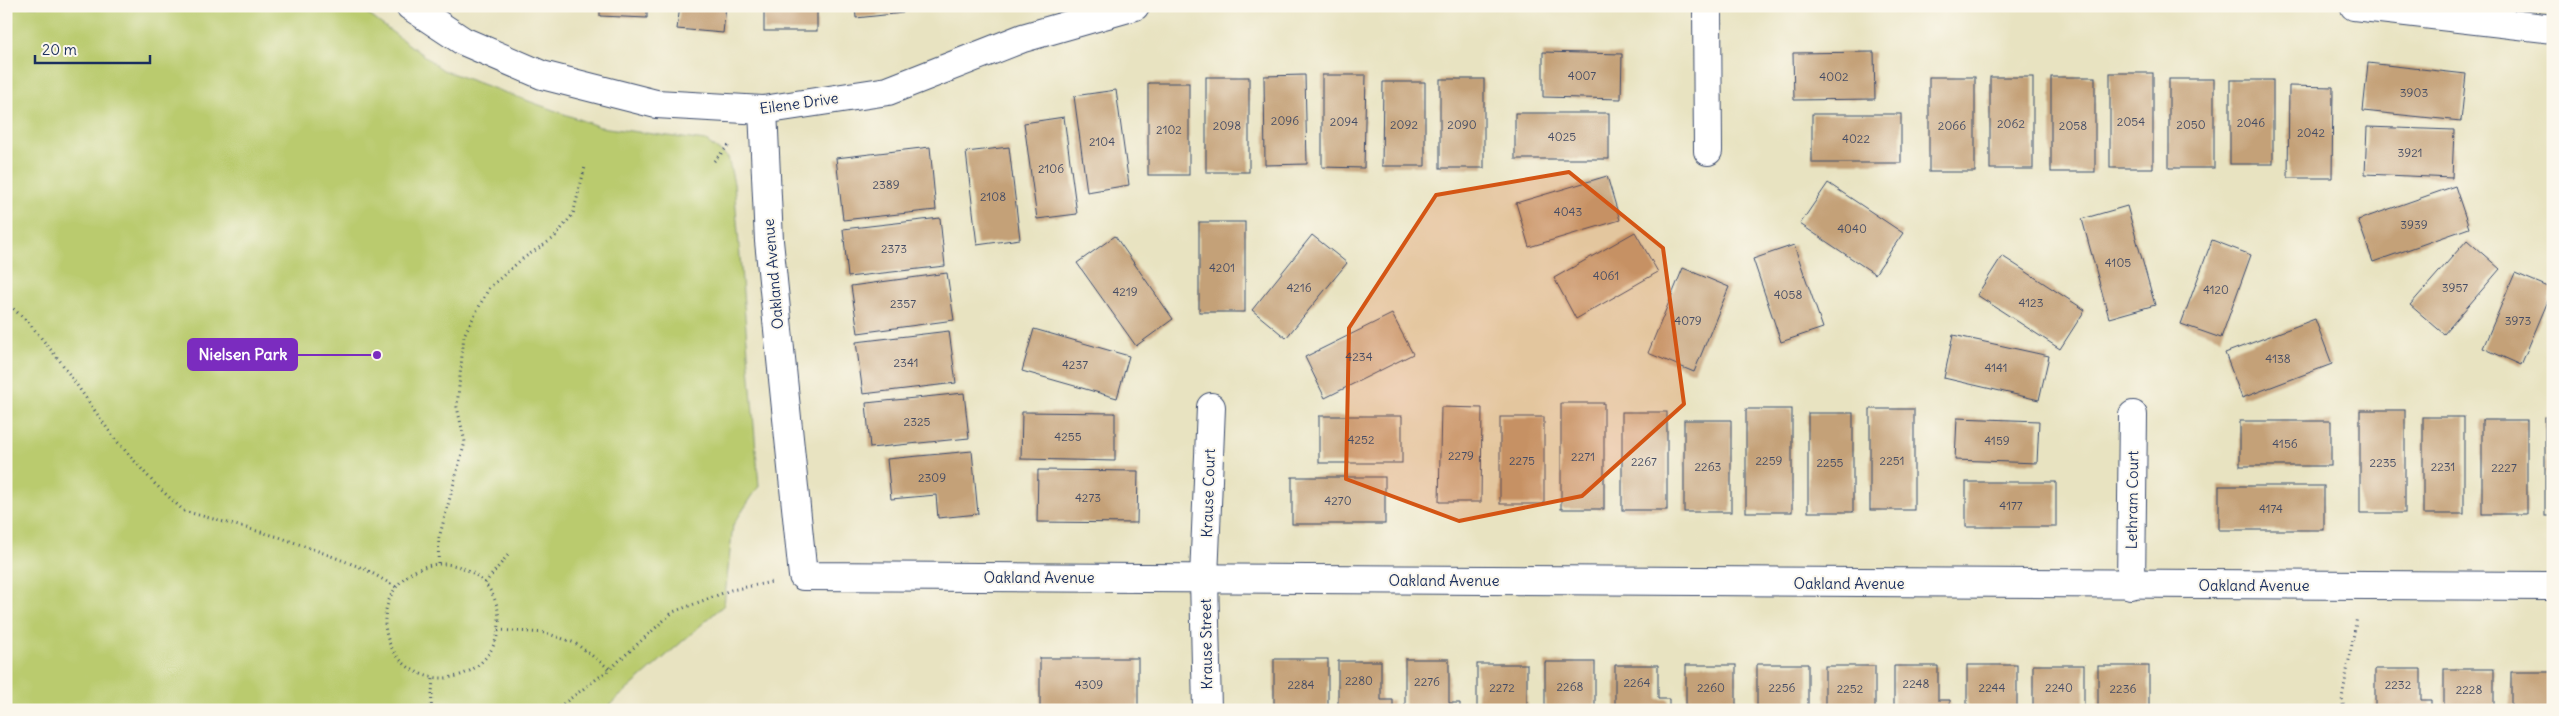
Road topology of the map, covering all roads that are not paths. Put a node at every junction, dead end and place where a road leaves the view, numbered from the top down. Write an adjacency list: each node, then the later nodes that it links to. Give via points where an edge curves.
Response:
1 (410, 6): 6 (street, Eilene Drive, via 463,41 542,76 656,104)
2 (1135, 6): 6 (street, Eilene Drive, via 1023,38 888,91)
3 (1707, 6): 7 (street)
4 (2354, 6): 5 (street)
5 (2553, 30)
6 (763, 110): 10 (street, Oakland Avenue, via 769,242 802,576)
7 (1708, 151)
8 (1211, 407): 10 (street, Krause Court)
9 (2133, 416): 11 (street, Lethram Court)
10 (1204, 578): 11 (street, Oakland Avenue); 13 (street, Krause Street)
11 (2131, 584): 12 (street, Oakland Avenue)
12 (2553, 586)
13 (1207, 710)

